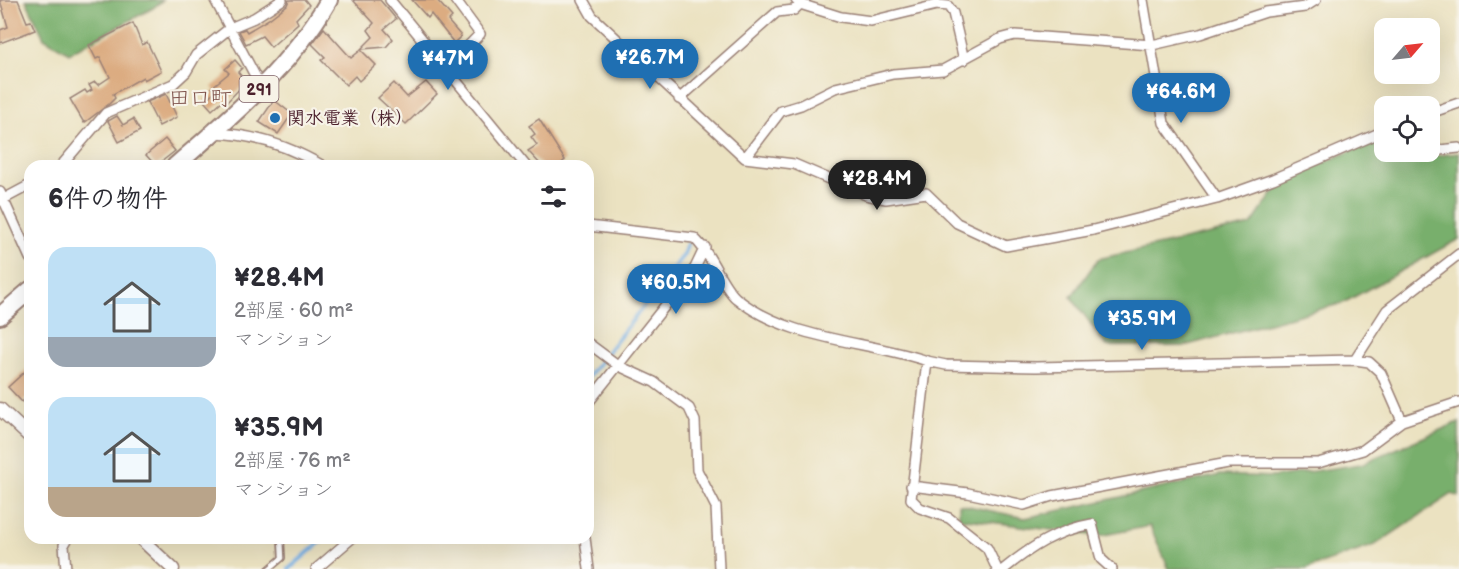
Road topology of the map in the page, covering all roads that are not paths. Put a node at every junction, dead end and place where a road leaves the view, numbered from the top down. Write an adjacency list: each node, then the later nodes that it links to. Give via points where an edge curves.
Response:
1 (215, 0): 10 (street)
2 (282, 0): 10 (street)
3 (328, 0): 14 (highway, 291, via 286,60)
4 (390, 0): 13 (street)
5 (454, 0): 13 (street, via 480,34)
6 (583, 0): 15 (street, via 592,16)
7 (1143, 0): 11 (street)
8 (1316, 0): 11 (street, via 1305,7 1266,12)
9 (798, 2): 12 (street, via 841,17 871,21 937,5 948,6); 15 (street, via 794,10 777,12)
10 (230, 28): 14 (street); 23 (street, via 196,55 173,84 106,113)
11 (1152, 45): 12 (street, via 1014,35); 29 (street, via 1164,123)
12 (964, 60): 22 (street, via 943,70 893,74 834,88 801,105 788,107)
13 (446, 69): 26 (street)
14 (261, 87): 18 (highway, 291)
15 (679, 99): 22 (street)
16 (1459, 103): 17 (street)
17 (1440, 110)
18 (213, 134): 24 (highway, 291); 25 (street, via 277,144)
19 (1374, 134): 29 (street)
20 (1459, 148): 21 (street)
21 (1440, 150)
22 (745, 158): 29 (street, via 794,164 866,195 886,199 926,193 957,223 1006,246 1094,230)
23 (67, 160)
24 (182, 160)
25 (312, 160)
26 (521, 160)
27 (24, 187): 28 (street)
28 (1, 197): 31 (street)
29 (1217, 200)
30 (594, 227): 32 (street, via 694,238)
31 (24, 245)
32 (705, 248): 38 (street, via 735,297 778,322); 39 (street, via 695,268)
33 (1459, 254): 37 (street, via 1387,310)
34 (24, 295): 35 (highway)
35 (0, 316)
36 (594, 347): 39 (street)
37 (1355, 360): 38 (street, via 1036,367); 43 (street, via 1369,362 1381,373)
38 (927, 361): 45 (street)
39 (616, 363): 40 (street); 56 (street, via 654,382 689,408 695,421 697,470 716,507)
40 (594, 394)
41 (1459, 402): 43 (street)
42 (0, 409): 44 (street)
43 (1402, 421): 45 (street, via 1363,450 1318,463 1227,463 1052,496 1024,506 968,493)
44 (24, 431)
45 (911, 486): 57 (street, via 911,499 920,508 949,518 987,548)
46 (65, 544): 51 (street)
47 (146, 544): 52 (street)
48 (281, 544): 53 (lane, via 282,558)
49 (345, 544): 54 (street)
50 (586, 544): 55 (street)
51 (66, 569)
52 (173, 569)
53 (269, 569)
54 (316, 569)
55 (589, 569)
56 (719, 569)
57 (997, 569)
58 (1004, 569): 59 (street, via 1050,536 1092,524 1101,559)
59 (1112, 569)

